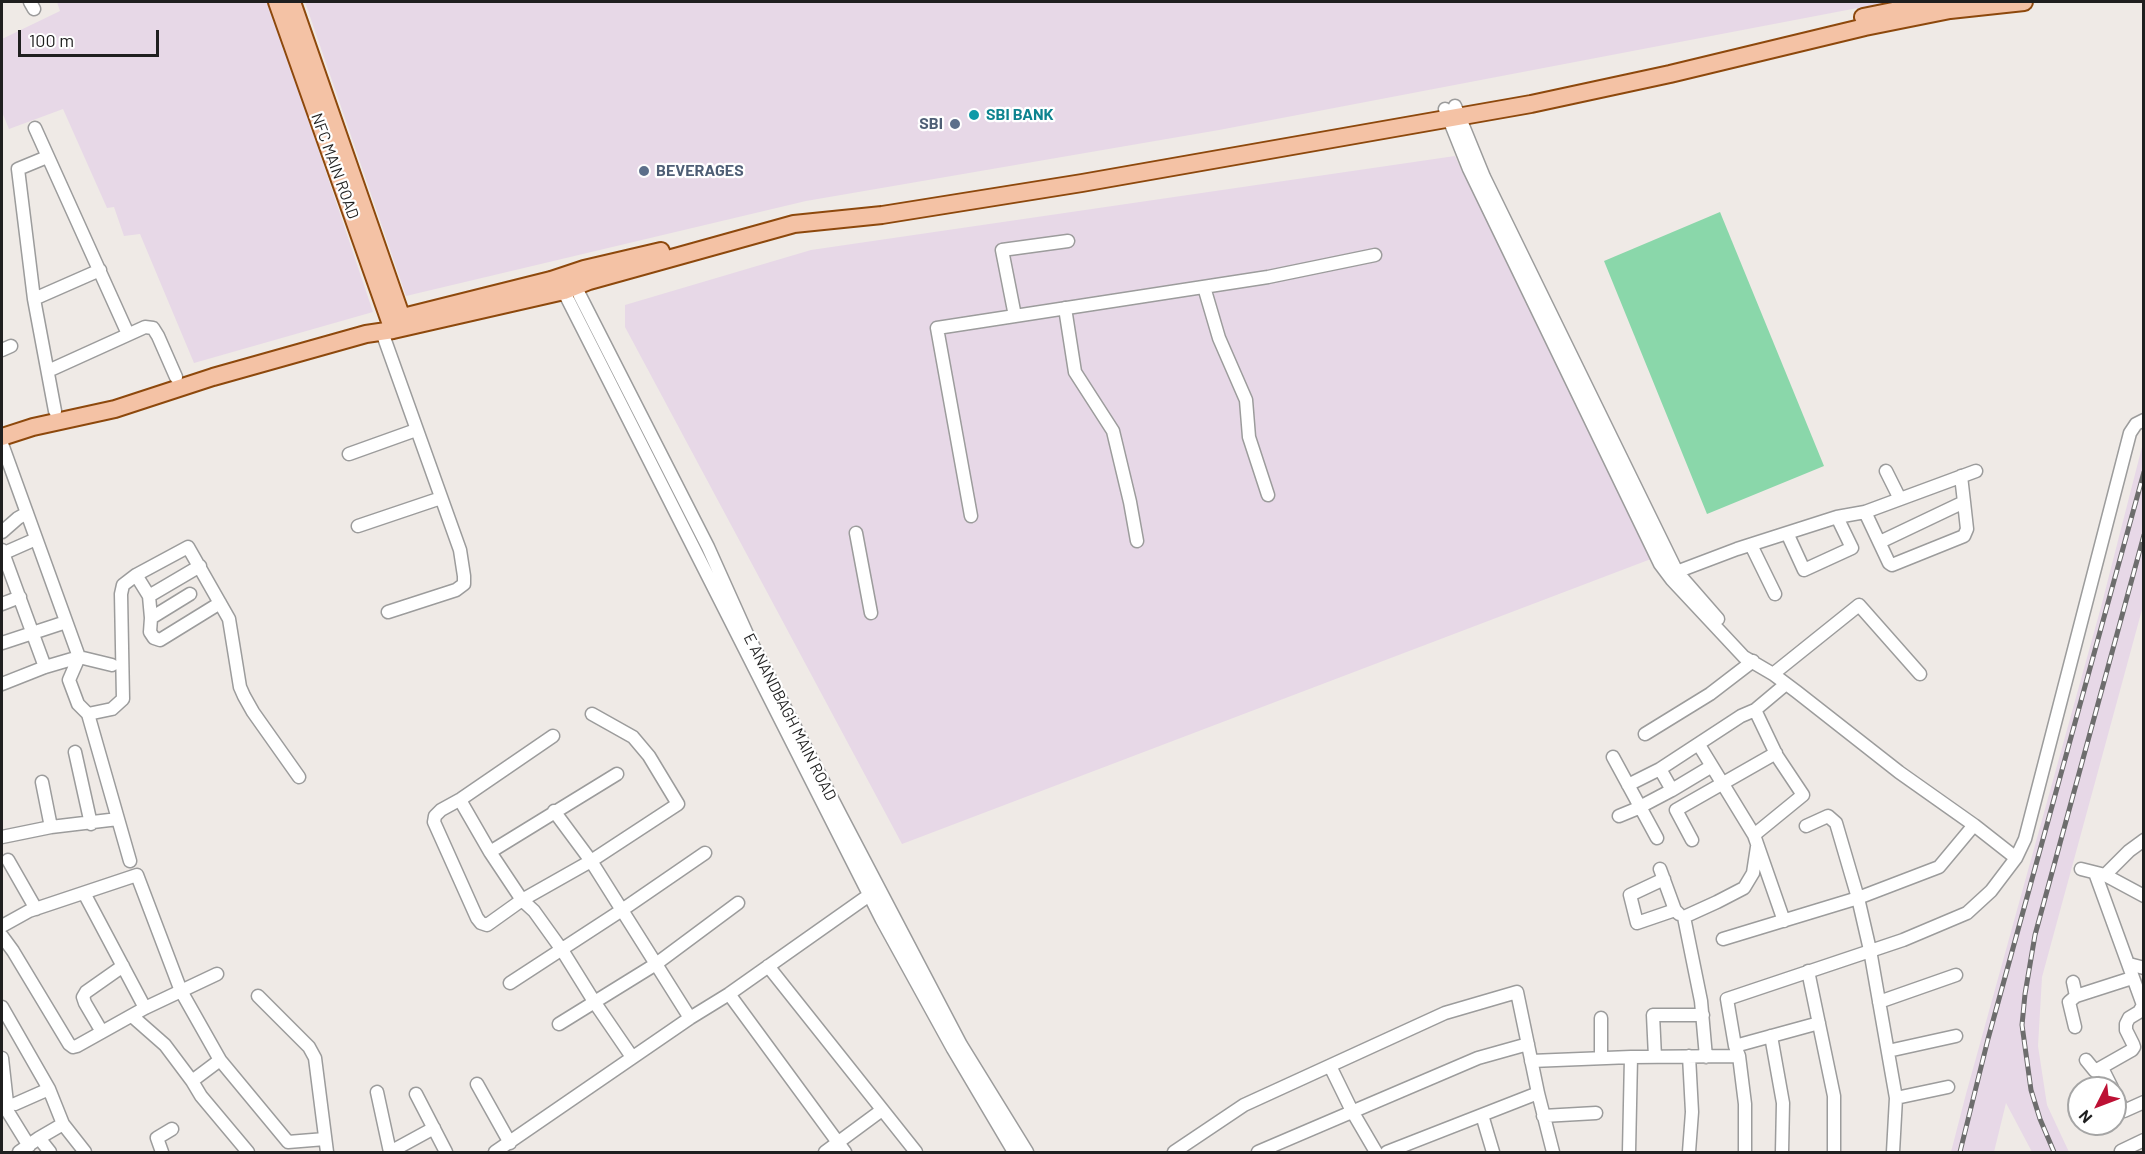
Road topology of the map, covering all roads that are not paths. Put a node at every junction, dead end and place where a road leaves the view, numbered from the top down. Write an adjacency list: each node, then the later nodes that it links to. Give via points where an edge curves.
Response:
1 (277, 2): 17 (main road, NFC MAIN ROAD)
2 (292, 2): 17 (main road, NFC MAIN ROAD)
3 (1938, 2): 5 (main road)
4 (2024, 2): 5 (main road)
5 (1886, 17): 6 (main road, via 1670,74 1531,104)
6 (1452, 113): 12 (main road, via 882,214 794,224); 49 (street)
7 (35, 128): 8 (street)
8 (47, 157): 11 (street); 14 (street, via 18,169)
9 (1068, 242): 16 (street, via 1002,250)
10 (1375, 255): 13 (street)
11 (100, 270): 14 (street); 18 (street)
12 (566, 282): 17 (main road); 110 (street, E ANANDBAGH MAIN ROAD, via 708,547)
13 (1204, 287): 15 (street); 31 (street, via 1219,338 1246,400 1249,437)
14 (34, 299): 19 (street)
15 (1065, 308): 16 (street); 44 (street, via 1075,372 1113,430)
16 (1015, 316): 37 (street, via 937,328)
17 (395, 325): 20 (main road, via 250,355); 24 (street); 25 (main road, via 115,409)
18 (128, 334): 19 (street); 20 (street, via 153,328)
19 (48, 371): 21 (street)
20 (176, 377): 21 (main road, via 113,398)
21 (55, 411): 23 (main road)
22 (2144, 420): 104 (street, via 2130,433 2025,838)
23 (2, 426)
24 (416, 430): 27 (street); 32 (street)
25 (2, 437)
26 (2, 444): 36 (street)
27 (349, 454)
28 (1886, 471): 33 (street)
29 (1976, 471): 30 (street)
30 (1961, 476): 33 (street); 34 (street)
31 (1268, 495)
32 (441, 498): 39 (street); 57 (street, via 460,549 464,584)
33 (1900, 499): 35 (street)
34 (1964, 502): 45 (street); 45 (street, via 1964,536 1892,565)
35 (1865, 512): 38 (street); 45 (street)
36 (27, 513): 40 (street); 43 (street)
37 (970, 516)
38 (1837, 517): 42 (street); 42 (street, via 1852,548 1804,570)
39 (358, 526)
40 (2, 532)
41 (856, 533): 58 (street)
42 (1787, 533): 46 (street)
43 (36, 539): 47 (street); 60 (street)
44 (1137, 541)
45 (1880, 542)
46 (1751, 545): 49 (street); 52 (street)
47 (2, 553): 54 (street)
48 (200, 566): 50 (street, via 188,547); 53 (street); 55 (street)
49 (1673, 574): 64 (street, via 1749,652)
50 (136, 575): 53 (street); 72 (street, via 123,585 121,594 123,699 112,709)
51 (190, 594): 59 (street)
52 (1775, 594)
53 (149, 596): 59 (street)
54 (20, 597): 56 (street); 61 (street)
55 (220, 603): 59 (street, via 160,640 150,632); 83 (street, via 231,624 244,696)
56 (2, 604)
57 (388, 612)
58 (871, 613)
59 (151, 618)
60 (66, 622): 61 (street); 63 (street)
61 (33, 632): 62 (street); 66 (street)
62 (2, 643)
63 (79, 657): 65 (street); 66 (street); 72 (street, via 69,680 78,704)
64 (1753, 661): 67 (street); 74 (street, via 1710,694)
65 (112, 665)
66 (45, 667): 69 (street)
67 (1773, 674): 68 (street, via 1859,605); 70 (street)
68 (1920, 674)
69 (2, 684)
70 (1786, 684): 71 (street); 94 (street)
71 (1755, 710): 76 (street); 78 (street)
72 (88, 714): 92 (street)
73 (592, 714): 107 (street, via 633,737 650,756 678,804)
74 (1645, 734)
75 (553, 736): 88 (street)
76 (1699, 745): 80 (street); 81 (street)
77 (75, 752): 93 (street)
78 (1776, 753): 85 (street); 101 (street, via 1803,795)
79 (1613, 757): 86 (street)
80 (1712, 766): 85 (street); 87 (street)
81 (1660, 770): 86 (street); 87 (street)
82 (617, 774): 90 (street)
83 (299, 777)
84 (42, 782): 96 (street)
85 (1723, 784): 99 (street, via 1676,810); 101 (street)
86 (1628, 785): 89 (street)
87 (1671, 790): 89 (street)
88 (460, 800): 102 (street); 114 (street, via 441,810 434,822 477,918 487,926)
89 (1640, 807): 91 (street); 98 (street)
90 (554, 811): 102 (street); 107 (street)
91 (1619, 816)
92 (118, 819): 93 (street); 106 (street)
93 (91, 824): 96 (street)
94 (1974, 825): 104 (street); 113 (street, via 1939,867)
95 (1806, 826): 113 (street, via 1828,816 1836,823)
96 (51, 827): 97 (street)
97 (2, 837)
98 (1657, 838)
99 (1692, 840)
100 (2144, 840): 109 (street)
101 (1756, 841): 118 (street, via 1754,873 1744,888 1718,903); 119 (street)
102 (490, 852): 114 (street)
103 (705, 853): 117 (street)
104 (2016, 858): 124 (street, via 1991,891 1967,913)
105 (8, 860): 116 (street)
106 (129, 861)
107 (591, 861): 114 (street); 117 (street)
108 (2081, 869): 109 (street)
109 (2100, 874): 112 (street); 126 (street)
110 (874, 892): 128 (street); 206 (street, E ANANDBAGH MAIN ROAD, via 953,1049); 207 (street, E ANANDBAGH MAIN ROAD)
111 (84, 893): 116 (street); 127 (street); 136 (street, via 137,875)
112 (2144, 896)
113 (1858, 898): 119 (street); 124 (street)
114 (522, 900): 123 (street)
115 (738, 903): 125 (street)
116 (36, 909): 120 (street)
117 (622, 910): 123 (street); 125 (street)
118 (1679, 913): 118 (street, via 1637,923 1630,895 1662,874); 145 (street)
119 (1784, 921): 122 (street)
120 (2, 926)
121 (2, 936): 152 (street, via 69,1044 77,1046)
122 (1723, 939)
123 (562, 950): 135 (street); 141 (street)
124 (1870, 950): 130 (street); 140 (street)
125 (657, 964): 141 (street); 147 (street)
126 (2129, 964): 129 (street); 133 (street)
127 (123, 966): 144 (street); 152 (street, via 83,997)
128 (768, 966): 137 (street); 181 (street)
129 (2144, 968)
130 (1808, 971): 149 (street); 156 (street, via 1727,999)
131 (217, 974): 136 (street)
132 (1956, 975): 140 (street)
133 (2132, 978): 139 (street); 142 (street)
134 (2073, 982): 139 (street)
135 (510, 983)
136 (181, 991): 144 (street); 165 (street)
137 (729, 994): 147 (street); 194 (street)
138 (258, 996): 190 (street, via 309,1047 315,1058)
139 (2076, 996): 151 (street, via 2069,1002)
140 (1879, 1002): 157 (street)
141 (595, 1003): 150 (street); 159 (street)
142 (2143, 1006): 169 (street, via 2126,1024 2134,1047)
143 (2, 1007): 174 (street)
144 (145, 1008): 146 (street)
145 (1702, 1015): 161 (street, via 1653,1015); 162 (street)
146 (132, 1016): 152 (street); 171 (street, via 165,1045)
147 (690, 1018): 159 (street)
148 (1601, 1018): 164 (street)
149 (1819, 1023): 153 (street); 218 (street, via 1834,1096)
150 (559, 1024)
151 (2075, 1027)
152 (102, 1032)
153 (1771, 1036): 156 (street); 217 (street, via 1783,1104)
154 (1956, 1036): 157 (street)
155 (1528, 1044): 167 (street); 168 (street, via 1517,992 1445,1013); 183 (street, via 1478,1058)
156 (1737, 1051): 162 (street); 216 (street, via 1745,1104)
157 (1888, 1051): 178 (street)
158 (1689, 1056): 161 (street); 162 (street); 215 (street)
159 (632, 1057): 192 (street)
160 (1630, 1057): 161 (street); 164 (street); 214 (street)
161 (1655, 1057)
162 (1706, 1057)
163 (2, 1058): 193 (street, via 8,1112)
164 (1601, 1058): 167 (street)
165 (220, 1060): 171 (street); 190 (street, via 288,1142)
166 (2085, 1060): 169 (street, via 2095,1071)
167 (1531, 1061): 176 (street)
168 (1330, 1066): 183 (street); 208 (street, via 1244,1105)
169 (2102, 1068): 170 (street)
170 (2106, 1076)
171 (192, 1081): 199 (street)
172 (477, 1084): 192 (street)
173 (1948, 1087): 178 (street)
174 (49, 1089): 180 (street); 187 (street)
175 (376, 1092): 201 (street)
176 (1538, 1093): 185 (street); 186 (street)
177 (416, 1094): 188 (street)
178 (1896, 1098): 219 (street)
179 (2144, 1102): 182 (street)
180 (15, 1104)
181 (882, 1110): 194 (street); 205 (street)
182 (2127, 1110)
183 (1352, 1111): 209 (street); 210 (street)
184 (1596, 1113): 186 (street)
185 (1482, 1115): 211 (street); 212 (street)
186 (1543, 1116): 213 (street)
187 (63, 1124): 193 (street); 197 (street)
188 (434, 1128): 201 (street); 202 (street)
189 (172, 1130): 198 (street, via 157,1138)
190 (325, 1139): 200 (street)
191 (2144, 1140): 195 (street)
192 (510, 1143): 203 (street)
193 (29, 1145): 196 (street)
194 (841, 1147): 204 (street)
195 (2121, 1150)
196 (50, 1152)
197 (85, 1152)
198 (162, 1152)
199 (248, 1152)
200 (327, 1152)
201 (390, 1152)
202 (446, 1152)
203 (495, 1152)
204 (825, 1152)
205 (916, 1152)
206 (1014, 1152)
207 (1027, 1152)
208 (1174, 1152)
209 (1258, 1152)
210 (1376, 1152)
211 (1387, 1152)
212 (1493, 1152)
213 (1553, 1152)
214 (1629, 1152)
215 (1689, 1152)
216 (1745, 1152)
217 (1782, 1152)
218 (1834, 1152)
219 (1893, 1152)

